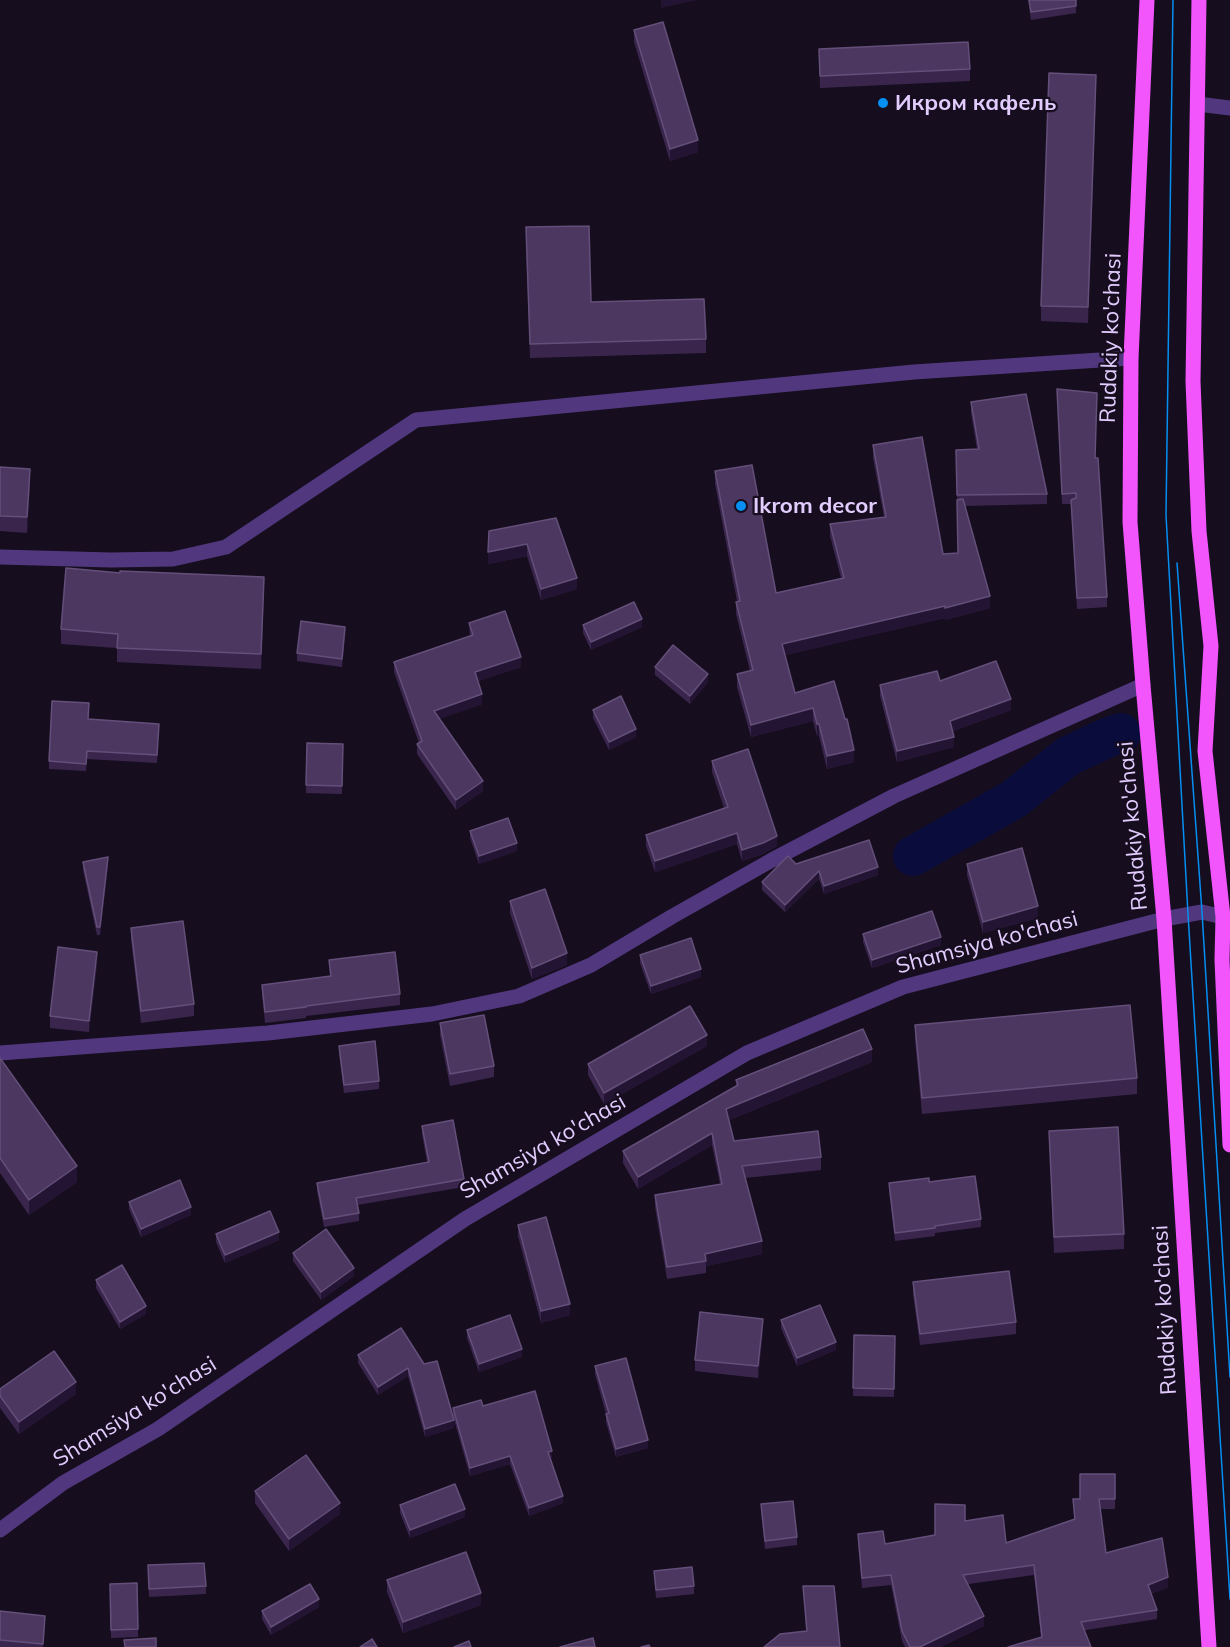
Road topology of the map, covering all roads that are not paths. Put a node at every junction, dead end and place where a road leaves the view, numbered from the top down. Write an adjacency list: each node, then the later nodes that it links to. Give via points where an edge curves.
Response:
1 (1147, 0): 5 (main road, Rudakiy ko'chasi)
2 (1198, 0): 3 (main road)
3 (1198, 104): 4 (street); 8 (main road, via 1193,381 1199,531 1212,646 1205,751)
4 (1230, 108)
5 (1131, 358): 6 (street, via 914,372 416,420 226,547 173,559); 7 (main road, Rudakiy ko'chasi, via 1130,522)
6 (0, 557)
7 (1143, 685): 9 (main road, Rudakiy ko'chasi); 10 (street, via 894,796 772,860 591,965 519,996 432,1014 268,1033)
8 (1226, 918): 9 (street, Shamsiya ko'chasi, via 1202,912); 11 (main road, via 1222,960)
9 (1164, 919): 12 (street, Shamsiya ko'chasi, via 903,987 747,1053 465,1218 158,1429 63,1483); 13 (main road, Rudakiy ko'chasi)
10 (0, 1053)
11 (1230, 1145)
12 (0, 1530)
13 (1209, 1647)

